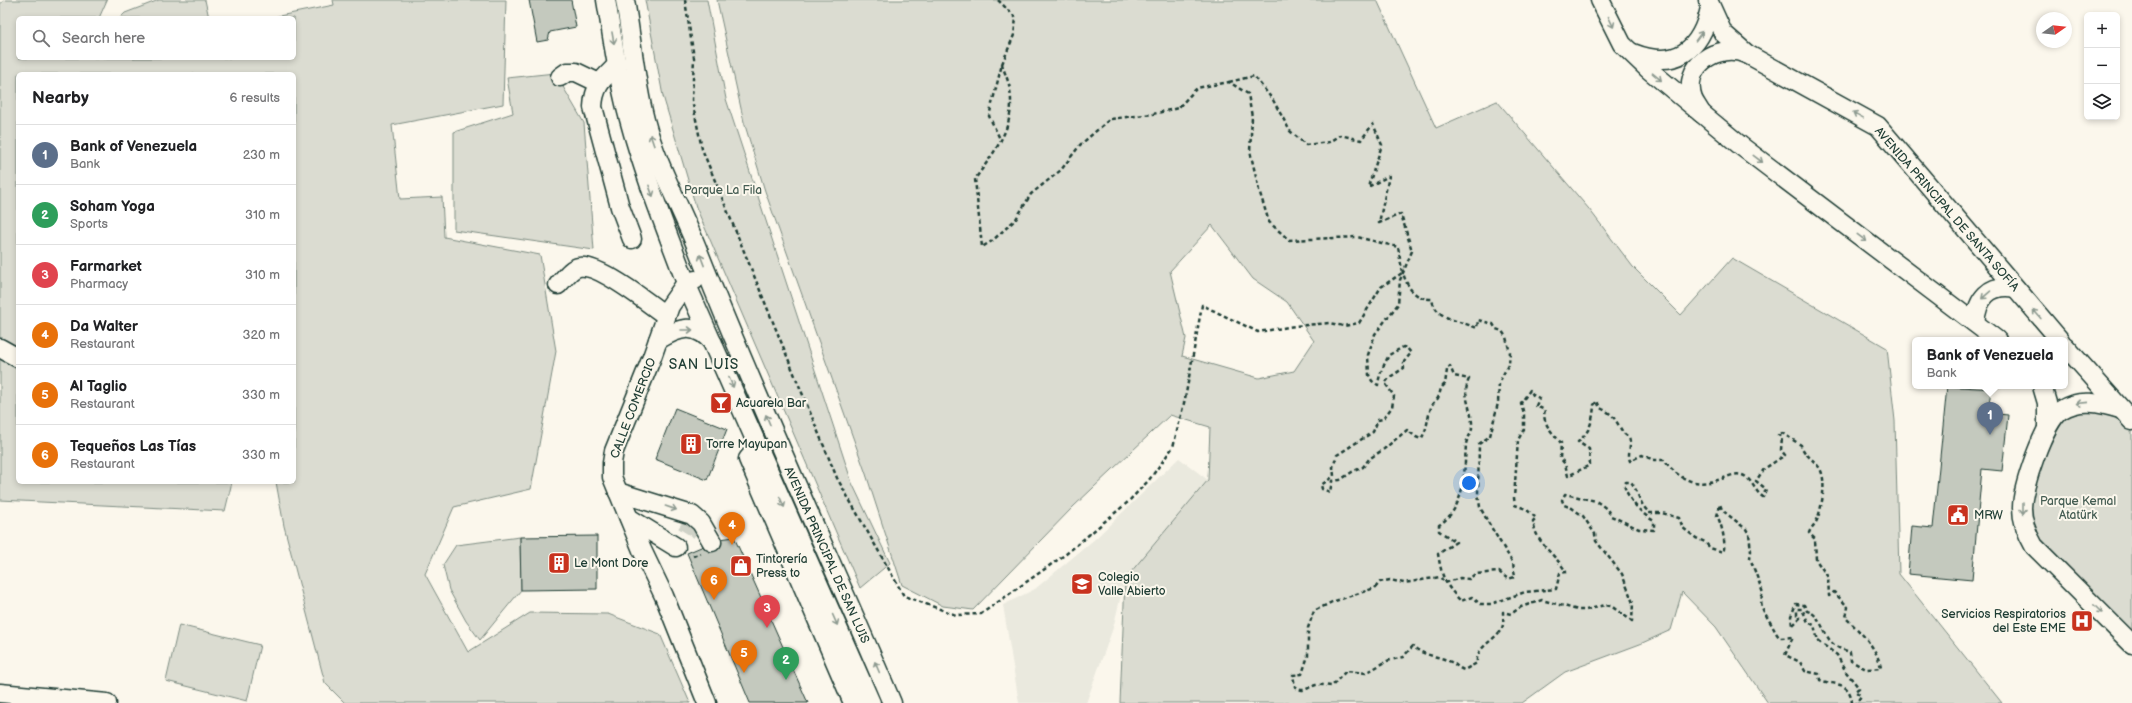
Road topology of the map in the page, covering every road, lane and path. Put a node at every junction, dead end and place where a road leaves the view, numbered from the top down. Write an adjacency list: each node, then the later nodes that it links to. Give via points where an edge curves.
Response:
1 (606, 0): 9 (street, AVENIDA PRINCIPAL DE SAN LUIS, one-way to 9)
2 (625, 0): 16 (street, AVENIDA PRINCIPAL DE SAN LUIS, one-way to 2, via 659,160 646,122 635,72)
3 (685, 0): 19 (path, via 694,58 692,100 702,149 836,474 904,596 956,614 981,614 1066,554 1128,502 1149,480 1173,447 1202,305 1258,332 1329,323 1344,326 1359,323 1381,287)
4 (998, 0): 10 (path, via 1016,18 1014,35)
5 (1600, 0): 7 (street, one-way to 7, via 1616,34)
6 (1709, 4): 7 (street, AVENIDA PRINCIPAL DE SANTA SOFÍA, one-way to 6, via 1644,57 1664,60 1680,55 1699,38 1707,23); 8 (street, AVENIDA PRINCIPAL DE SANTA SOFÍA, via 1724,33)
7 (1629, 51): 14 (street, one-way to 14)
8 (1747, 54): 14 (street, via 1738,50 1728,50 1708,57 1698,65 1693,78 1692,92); 22 (street, AVENIDA PRINCIPAL DE SANTA SOFÍA, one-way to 8, via 1878,126)
9 (618, 64): 13 (street); 17 (street, AVENIDA PRINCIPAL DE SAN LUIS, one-way to 17, via 628,118)
10 (1002, 64): 15 (path, via 1010,90 1009,119); 15 (path, via 989,116)
11 (560, 77): 13 (street, via 567,72 576,72)
12 (1229, 82): 15 (path, via 1197,88 1178,108 1110,119 1080,144 1062,170 1031,194 1016,219 982,248 974,179); 19 (path, via 1248,94 1252,117 1250,151 1269,222 1289,240 1357,237 1398,247); 19 (path, via 1254,76 1273,100 1290,131 1306,145 1329,142 1340,135 1361,140 1373,124 1382,145 1368,187 1389,176 1379,223 1401,214 1412,250)
13 (599, 83): 18 (street, via 594,93 593,107 620,207)
14 (1703, 116): 25 (street, one-way to 25)
15 (1002, 142)
16 (683, 213): 17 (street, via 681,227 677,230 674,231); 23 (street, AVENIDA PRINCIPAL DE SAN LUIS, one-way to 16)
17 (662, 221): 20 (street, AVENIDA PRINCIPAL DE SAN LUIS)
18 (632, 239)
19 (1403, 272): 41 (path, via 1414,294 1422,299 1432,299 1433,307 1440,314 1477,328 1478,320 1493,324 1506,337 1510,353 1509,363 1499,383 1498,402 1490,436 1479,444 1478,494 1480,507 1513,563 1515,577 1508,579 1499,572 1488,572 1475,574 1469,579 1460,578); 41 (path, via 1398,304 1375,334 1368,355 1369,375 1378,385 1379,376 1389,355 1403,348 1407,348 1411,353 1403,363 1404,368 1385,383 1394,396 1392,407 1383,419 1378,420 1373,432 1337,454 1333,467 1334,476 1321,485 1322,489 1330,492 1332,482 1363,467 1369,458 1406,430 1421,439 1426,431 1432,404 1438,398 1440,388 1445,384 1450,366 1454,376 1469,380 1466,385 1466,396 1473,426 1466,442 1465,478 1460,498 1453,511 1448,519 1439,525 1439,531 1456,542 1438,554)
20 (686, 283): 23 (street, via 700,280 706,283); 24 (street, CALLE COMERCIO); 29 (street, AVENIDA PRINCIPAL DE SAN LUIS)
21 (558, 285): 24 (street, via 577,267 585,266 626,286)
22 (2015, 288): 25 (street, one-way to 25, via 1998,288 1982,298 1977,308); 27 (street, AVENIDA PRINCIPAL DE SANTA SOFÍA, one-way to 22)
23 (716, 296): 48 (street, AVENIDA PRINCIPAL DE SAN LUIS, one-way to 23, via 837,574 797,489)
24 (666, 316): 28 (street, CALLE COMERCIO)
25 (1975, 323): 26 (street)
26 (1993, 337)
27 (2057, 337)
28 (658, 340): 29 (street, one-way to 29, via 673,331 685,329 704,333); 37 (street, CALLE COMERCIO, via 614,451 612,478)
29 (713, 343): 36 (street, AVENIDA PRINCIPAL DE SAN LUIS, one-way to 36)
30 (0, 348): 32 (street)
31 (2068, 349): 34 (street)
32 (16, 357)
33 (2043, 389): 35 (street, via 2047,403)
34 (2126, 415): 35 (street, one-way to 35, via 2092,403 2078,403 2062,410 2053,417)
35 (2047, 427): 42 (street, one-way to 42, via 2024,496 2022,508 2027,533 2034,546)
36 (758, 447): 46 (street, via 748,459); 47 (street, AVENIDA PRINCIPAL DE SAN LUIS, one-way to 47)
37 (618, 492): 38 (street, CALLE COMERCIO); 39 (street, one-way to 39, via 692,515 702,523)
38 (629, 518): 40 (street); 45 (street, CALLE COMERCIO)
39 (712, 542)
40 (676, 547)
41 (1444, 583): 49 (path, via 1440,577 1404,583 1390,580 1380,582 1375,588 1332,602 1314,612 1308,628 1308,656 1302,674 1293,676 1295,687 1306,690 1316,685 1332,686 1346,671 1366,673 1387,661 1403,657 1413,646 1420,653 1443,658 1464,670 1477,663 1479,650 1489,644 1502,627 1503,612 1511,614 1521,607 1542,600 1578,610 1611,606 1632,620 1633,603 1622,574 1596,541 1595,534 1583,516 1564,505 1562,500 1565,494 1596,501 1612,516 1639,529 1654,530 1654,521 1647,517 1626,493 1624,485 1631,482 1642,505 1650,513 1662,513 1679,518 1683,528 1710,548 1723,552 1725,548 1717,516 1720,504 1722,510 1746,529 1750,543 1750,558 1763,593 1760,600 1762,610 1780,638 1793,637 1785,655 1800,662 1805,671 1819,674 1820,680 1840,684 1848,691); 50 (path, via 1461,601 1472,597 1480,604 1491,604 1525,592 1556,589 1560,573 1566,572 1536,536 1533,521 1536,518 1526,509 1515,505 1518,440 1524,429 1521,403 1530,390 1539,398 1536,406 1545,410 1545,421 1561,443 1560,458 1565,464 1568,476 1590,465 1589,449 1578,442 1585,436 1593,421 1594,405 1597,401 1600,408 1612,414 1629,438 1630,461 1642,455 1654,460 1664,460 1673,471 1689,482 1709,483 1738,474 1744,475 1763,497 1766,490 1756,481 1764,469 1785,455 1781,450 1782,437 1778,435 1782,433 1801,445 1803,452 1820,467 1824,493 1817,521 1809,532 1815,539 1816,560 1828,577 1830,596 1834,592 1848,607 1846,618 1880,658 1881,668 1866,669 1851,661 1850,652 1831,642 1817,618 1812,612 1807,611 1804,605 1796,604 1792,610 1792,626 1800,618 1797,609 1802,609 1808,622 1814,625 1818,641 1837,655 1859,688 1855,691 1861,696)
42 (2132, 644)
43 (0, 693): 44 (street)
44 (107, 703)
45 (707, 703)
46 (852, 703)
47 (871, 703)
48 (892, 703)
49 (1852, 703)
50 (1856, 703)

